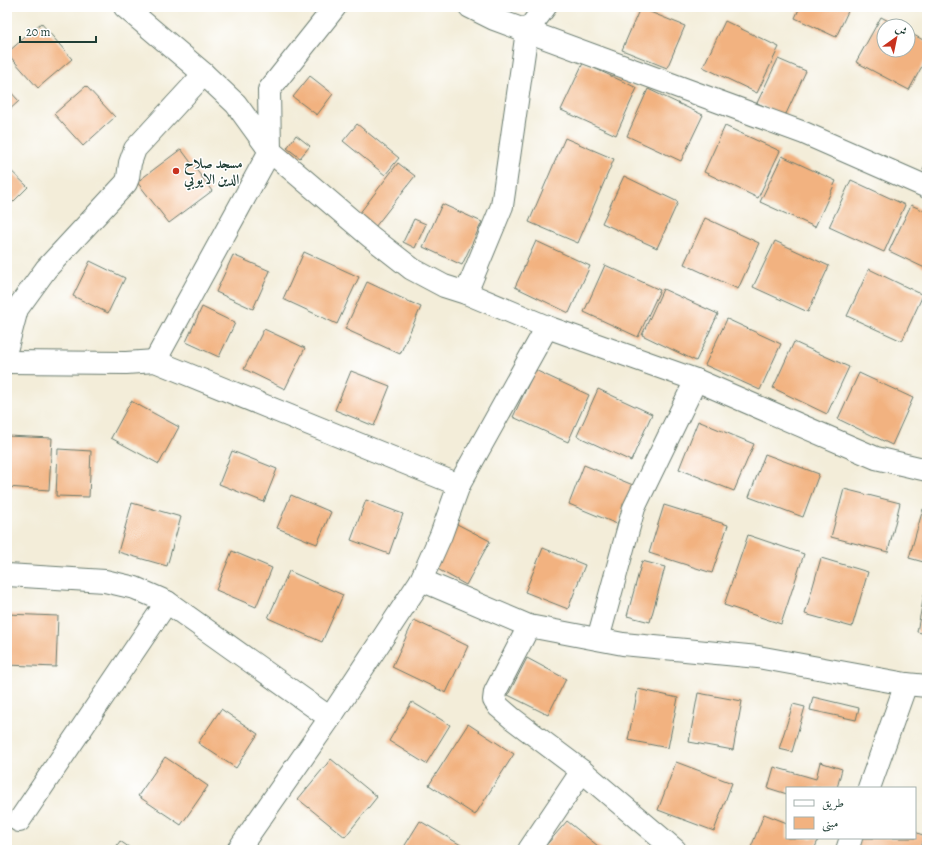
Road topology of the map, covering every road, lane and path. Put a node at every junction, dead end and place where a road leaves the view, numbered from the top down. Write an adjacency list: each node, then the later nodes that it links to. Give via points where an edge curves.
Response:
1 (125, 7): 6 (street)
2 (335, 7): 7 (street, via 268,90)
3 (470, 7): 5 (street)
4 (545, 7): 5 (street)
5 (527, 31): 8 (street, via 804,133); 9 (street, via 502,206)
6 (204, 74): 7 (street, via 236,104); 11 (street, via 135,149 126,183 46,269 17,309)
7 (270, 151): 9 (street, via 412,269 444,286); 12 (street)
8 (927, 186)
9 (466, 293): 10 (street)
10 (547, 327): 14 (street); 16 (street)
11 (7, 347)
12 (155, 361): 13 (street); 16 (street)
13 (7, 362)
14 (696, 380): 15 (street, via 876,458); 21 (street, via 634,508)
15 (927, 470)
16 (459, 485): 18 (street)
17 (7, 575): 19 (street, via 105,581 135,588)
18 (421, 580): 20 (street); 23 (street)
19 (167, 602): 23 (street); 26 (street)
20 (529, 626): 21 (street); 24 (street, via 495,692 494,700 513,719)
21 (598, 639): 22 (street, via 623,644 758,657)
22 (916, 685): 25 (street)
23 (330, 718): 28 (street)
24 (582, 771): 29 (street); 30 (street)
25 (869, 787)
26 (19, 821)
27 (852, 839): 31 (street)
28 (238, 850)
29 (529, 850)
30 (675, 850)
31 (847, 850)

